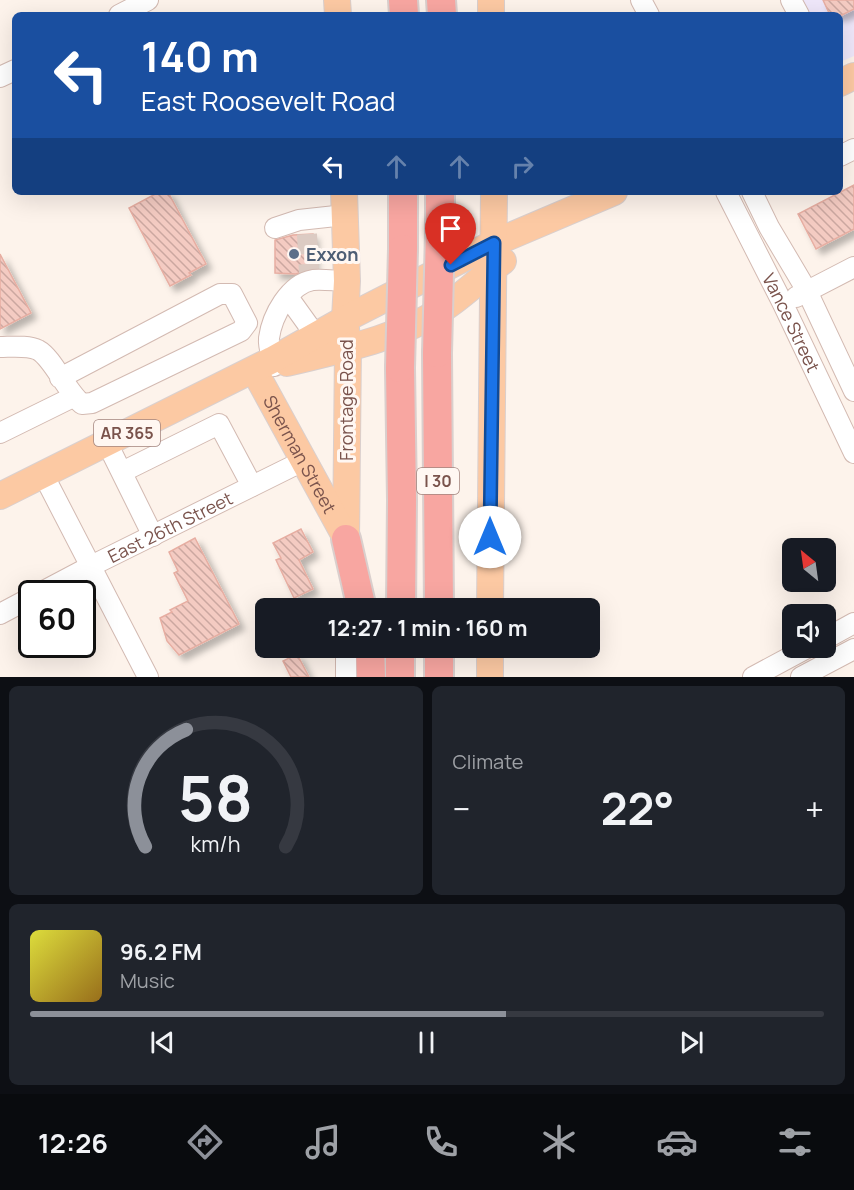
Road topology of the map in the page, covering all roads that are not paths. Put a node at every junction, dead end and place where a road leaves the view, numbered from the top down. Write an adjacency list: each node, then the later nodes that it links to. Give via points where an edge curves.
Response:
1 (148, 0): 2 (street)
2 (125, 12)
3 (12, 62): 4 (street)
4 (0, 78)
5 (403, 195): 41 (highway, I 30, bridge)
6 (440, 195): 42 (highway, I 30, bridge)
7 (494, 195): 13 (main road)
8 (728, 195): 18 (street, Vance Street)
9 (753, 195): 16 (street, Vance Street)
10 (590, 198): 13 (main road, AR 365, via 524,246)
11 (345, 203): 12 (street, via 307,227); 15 (main road, Frontage Road)
12 (275, 228)
13 (494, 255): 19 (main road, AR 365); 22 (main road, AR 365, via 456,300 431,316); 43 (main road)
14 (854, 267): 16 (street)
15 (346, 281): 17 (street, via 311,277); 19 (main road, Frontage Road)
16 (807, 291): 18 (street); 25 (street, Vance Street)
17 (288, 297): 20 (street); 23 (street, via 273,322)
18 (783, 304): 29 (street, Vance Street)
19 (345, 320): 20 (main road, AR 365); 22 (main road, Frontage Road)
20 (316, 336): 23 (main road, AR 365)
21 (0, 347): 24 (street, via 38,350)
22 (348, 348): 23 (main road, AR 365); 36 (main road, Frontage Road)
23 (267, 365): 28 (main road, AR 365); 30 (main road, Sherman Street)
24 (60, 378): 26 (street); 26 (street, via 220,294 232,294 247,323 241,331 92,403 82,404)
25 (854, 391)
26 (73, 397): 27 (street)
27 (0, 434)
28 (107, 443): 31 (street); 32 (main road, AR 365)
29 (854, 453)
30 (303, 461): 33 (street, East 26th Street); 36 (main road, Sherman Street)
31 (122, 472): 33 (street, via 219,424); 35 (street)
32 (44, 474): 34 (main road, AR 365); 37 (street)
33 (252, 486): 35 (street, East 26th Street)
34 (0, 496)
35 (153, 536): 37 (street, East 26th Street)
36 (346, 539): 39 (street, Frontage Road); 40 (highway)
37 (91, 566): 38 (street, East 26th Street); 55 (street)
38 (64, 580)
39 (347, 598)
40 (359, 598)
41 (401, 598)
42 (439, 598)
43 (490, 598)
44 (18, 604): 45 (street)
45 (0, 614)
46 (854, 623): 47 (street)
47 (836, 633)
48 (854, 649): 62 (street)
49 (346, 658): 56 (street)
50 (370, 658): 57 (highway)
51 (400, 658): 58 (highway)
52 (439, 658): 59 (highway)
53 (490, 658): 60 (main road)
54 (788, 658): 61 (street)
55 (148, 677)
56 (346, 677)
57 (371, 677)
58 (400, 677)
59 (439, 677)
60 (490, 677)
61 (753, 677)
62 (801, 677)

